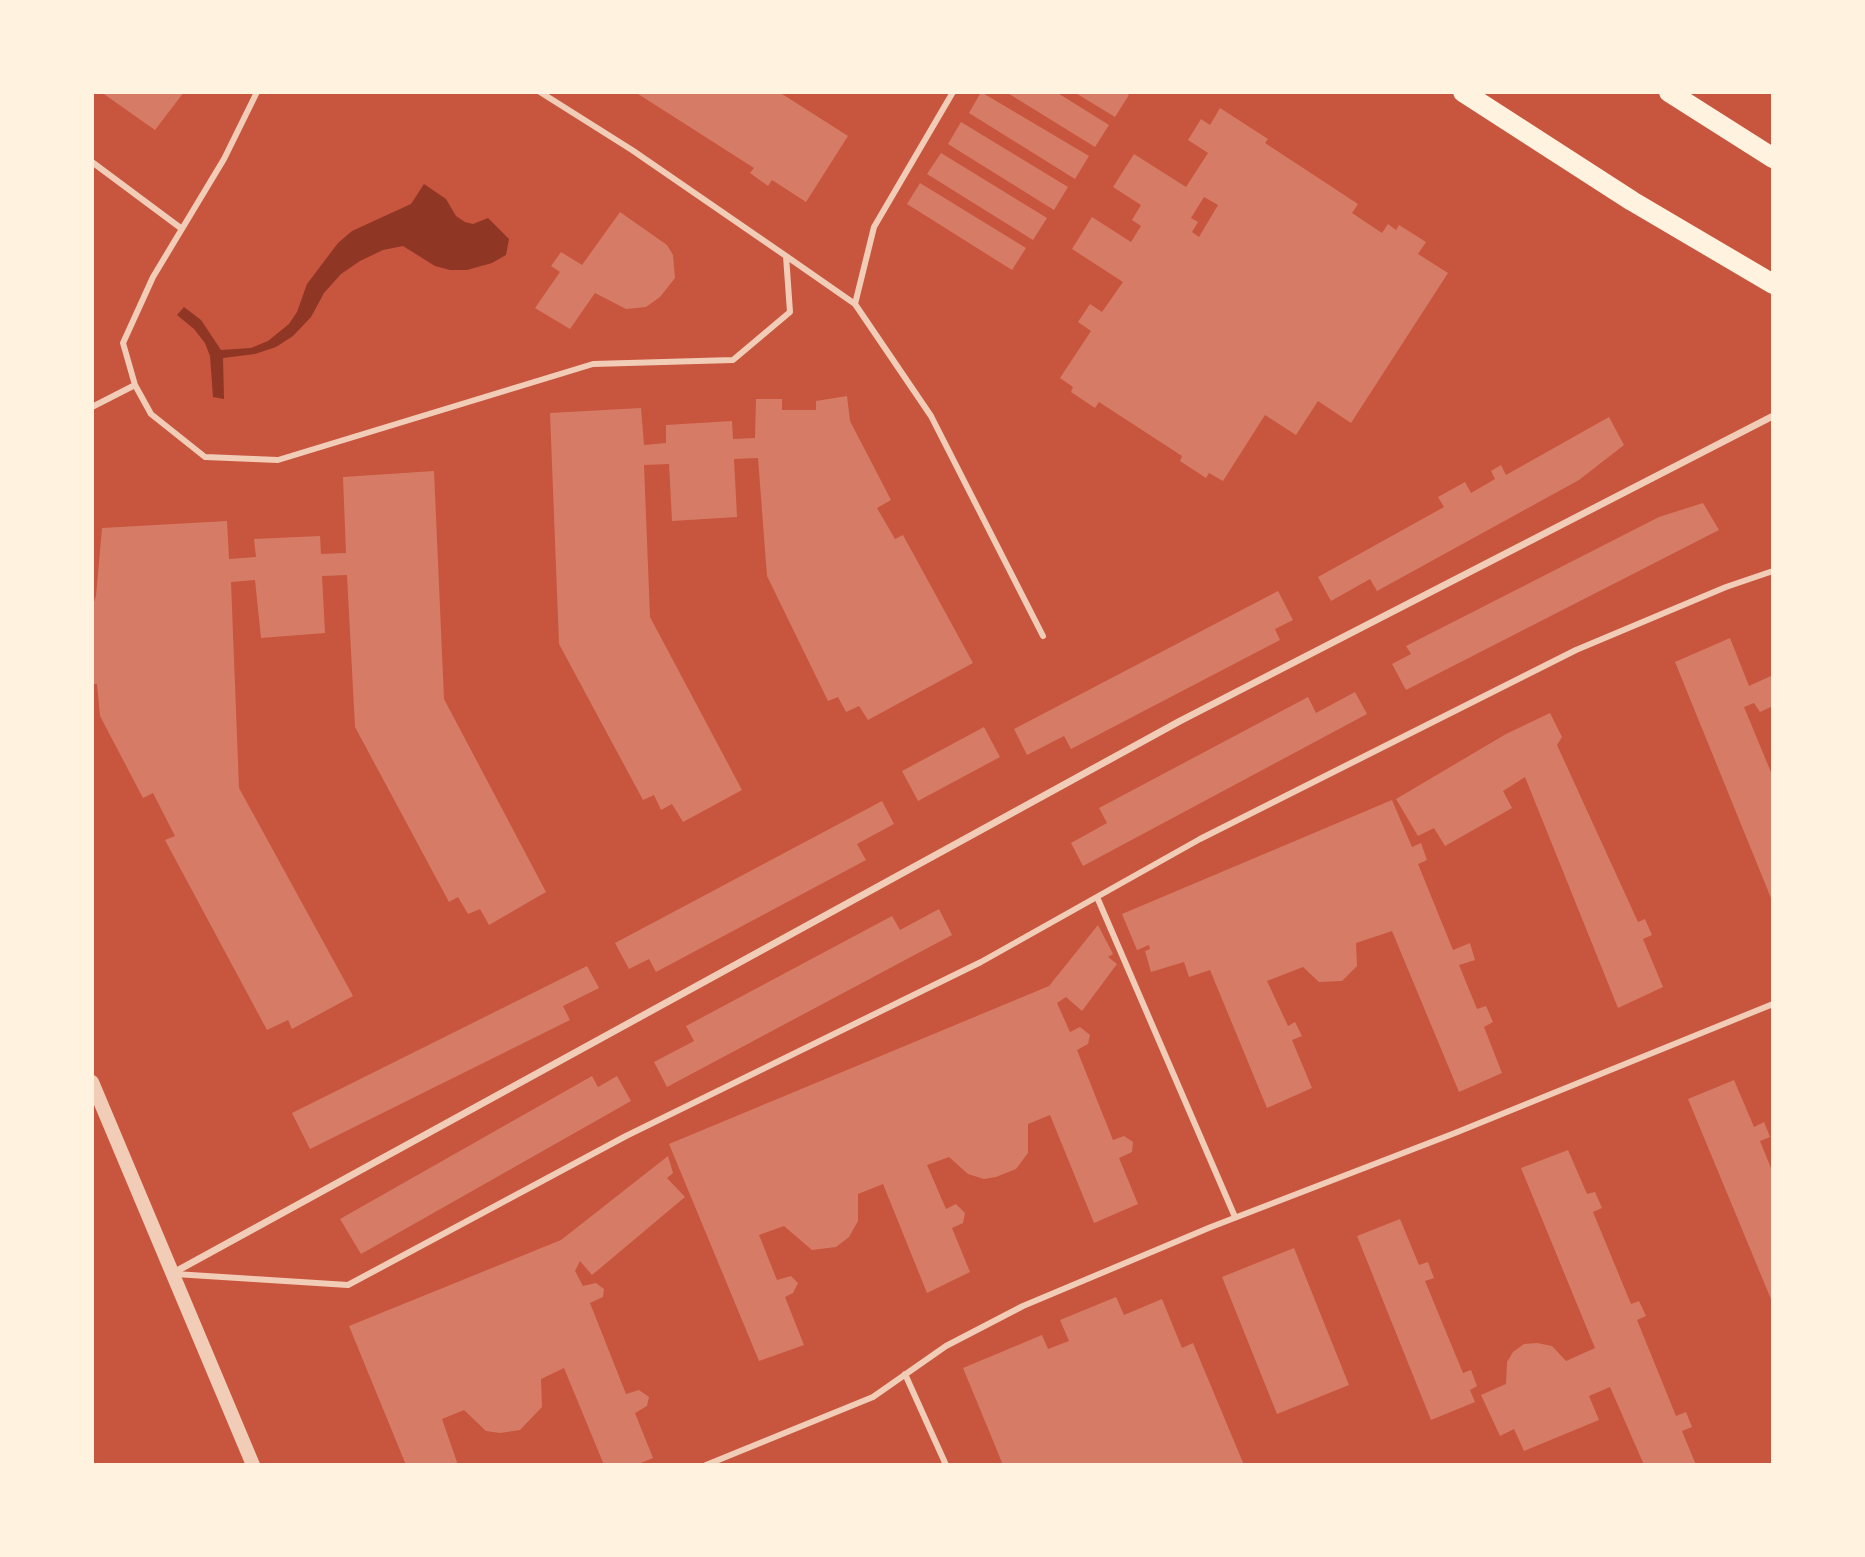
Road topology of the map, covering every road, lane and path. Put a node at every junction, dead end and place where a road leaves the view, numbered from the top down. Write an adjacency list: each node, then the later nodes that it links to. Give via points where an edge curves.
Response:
1 (257, 92): 8 (lane)
2 (540, 92): 9 (lane)
3 (953, 92): 11 (lane, via 874,227)
4 (1463, 92): 10 (main road)
5 (1669, 92): 6 (main road)
6 (1769, 151)
7 (92, 162): 8 (lane)
8 (182, 229): 12 (lane, via 123,343)
9 (786, 256): 11 (lane); 12 (lane, via 790,312 733,360 593,364 278,460 205,457 151,414)
10 (1773, 284)
11 (855, 304): 16 (lane, via 931,416)
12 (135, 385): 13 (lane)
13 (92, 407)
14 (1773, 416): 21 (street, via 1180,721)
15 (1773, 571): 17 (lane, via 1576,650 1200,839)
16 (1043, 636)
17 (1097, 897): 20 (lane); 21 (lane, via 981,962 626,1136 348,1285)
18 (1773, 1004): 20 (lane)
19 (92, 1082): 21 (street)
20 (1235, 1217): 22 (lane, via 1023,1306)
21 (171, 1274): 23 (street)
22 (905, 1374): 24 (lane, via 873,1397); 25 (lane)
23 (253, 1465)
24 (706, 1465)
25 (946, 1465)

